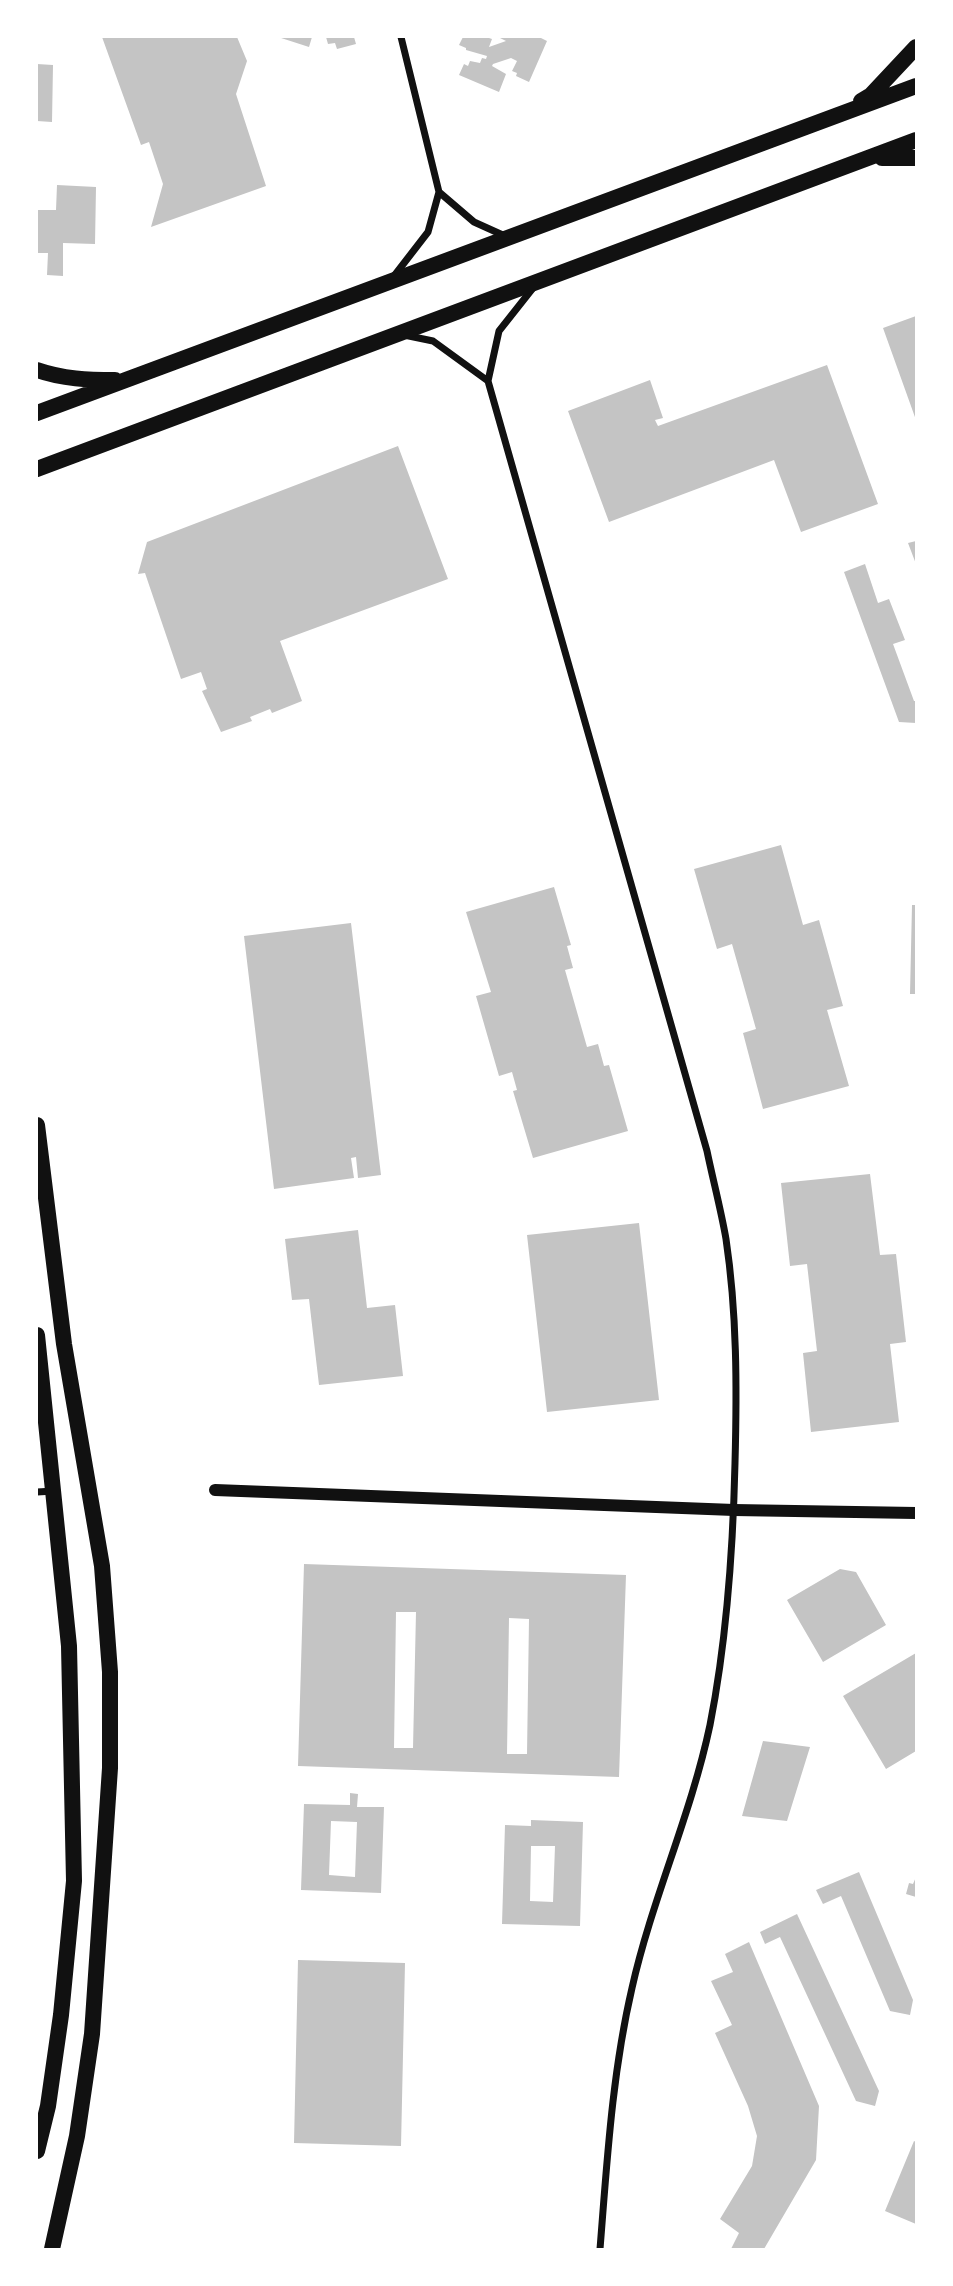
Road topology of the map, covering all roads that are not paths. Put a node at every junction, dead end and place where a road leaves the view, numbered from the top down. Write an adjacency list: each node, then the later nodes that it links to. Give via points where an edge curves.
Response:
1 (401, 37): 8 (street)
2 (916, 47): 4 (main road, via 871,95)
3 (916, 86): 4 (main road)
4 (842, 114): 9 (main road)
5 (916, 140): 7 (main road)
6 (916, 159): 7 (main road)
7 (862, 160): 11 (main road)
8 (439, 192): 9 (street, via 474,222); 10 (street, via 428,232)
9 (509, 238): 10 (main road)
10 (388, 282): 14 (main road)
11 (537, 283): 12 (main road); 15 (street, via 499,331)
12 (395, 334): 15 (street, via 433,341); 17 (main road)
13 (37, 370): 14 (main road, via 85,380)
14 (128, 379): 16 (main road)
15 (488, 381): 23 (street, via 707,1151 725,1238 735,1329)
16 (37, 413)
17 (37, 469)
18 (37, 1125): 26 (main road, via 65,1344 102,1566 110,1672 110,1768 92,2035 77,2136)
19 (37, 1335): 21 (main road)
20 (215, 1490): 23 (street)
21 (54, 1491): 22 (street); 25 (main road, via 69,1646 74,1881 61,2015)
22 (37, 1492)
23 (734, 1510): 24 (street); 27 (street, via 723,1648 709,1726 689,1808 632,1986 619,2050)
24 (916, 1513)
25 (37, 2151)
26 (52, 2249)
27 (600, 2249)

